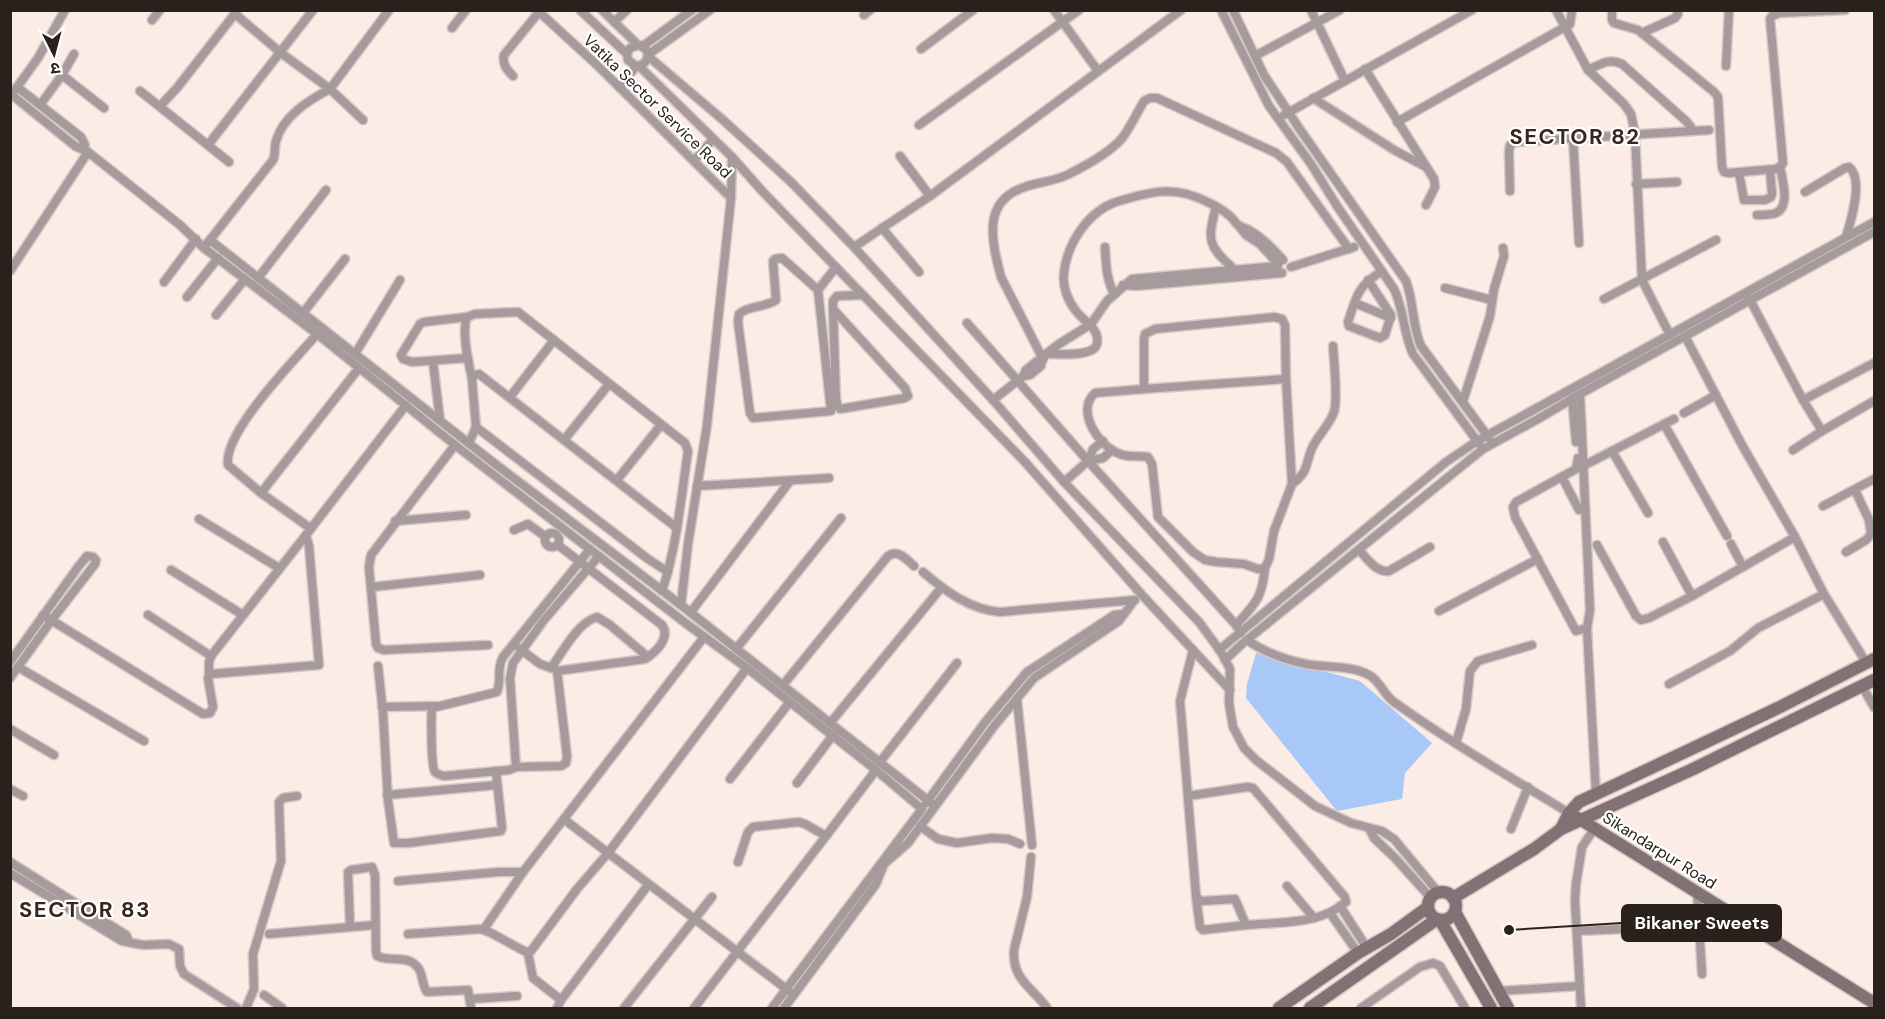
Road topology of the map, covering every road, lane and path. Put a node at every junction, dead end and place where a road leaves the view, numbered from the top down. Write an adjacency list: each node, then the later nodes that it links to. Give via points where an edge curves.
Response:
1 (65, 10): 49 (street)
2 (160, 10): 28 (street)
3 (313, 10): 37 (street)
4 (389, 10): 51 (street)
5 (466, 10): 33 (street)
6 (580, 10): 39 (street)
7 (602, 10): 29 (street)
8 (627, 10): 29 (street)
9 (692, 10): 36 (street)
10 (710, 10): 36 (street)
11 (974, 10): 35 (street)
12 (1054, 10): 30 (street)
13 (1079, 10): 30 (street)
14 (1181, 10): 45 (street)
15 (1221, 10): 59 (street)
16 (1233, 10): 40 (street)
17 (1311, 10): 31 (street)
18 (1340, 10): 31 (street)
19 (1472, 10): 43 (street)
20 (1556, 10): 32 (street)
21 (1572, 10): 32 (street, via 1570,24)
22 (1612, 10): 34 (street, via 1614,23)
23 (1677, 10): 34 (street, via 1675,18)
24 (1729, 10): 42 (street)
25 (1845, 10): 75 (street, via 1779,13 1770,19 1783,163)
26 (538, 11): 47 (street, via 504,55 503,63); 50 (street, Vatika Sector Service Road)
27 (236, 12): 37 (street); 56 (street)
28 (152, 20)
29 (614, 22): 36 (street)
30 (1062, 22): 45 (street); 62 (street)
31 (1317, 22): 40 (street); 48 (street)
32 (1565, 27): 44 (street); 61 (street)
33 (452, 28)
34 (1642, 33): 77 (street, via 1718,97 1722,168 1724,172)
35 (921, 49)
36 (644, 50): 39 (street, via 630,48); 41 (street, via 645,63); 96 (street, via 782,174)
37 (281, 53): 51 (street); 68 (street)
38 (74, 54): 46 (street)
39 (627, 54): 41 (street, via 628,60)
40 (1255, 56): 58 (street)
41 (638, 66): 50 (street); 67 (street)
42 (1726, 66)
43 (1365, 69): 48 (street); 61 (street)
44 (1588, 70): 64 (street, via 1607,61 1622,64 1686,121); 65 (street, via 1624,104 1631,114)
45 (1098, 71): 83 (street)
46 (62, 75): 55 (street); 57 (street)
47 (513, 76)
48 (1345, 81): 54 (street)
49 (17, 87): 53 (street); 55 (street)
50 (620, 88): 72 (street, Vatika Sector Service Road)
51 (330, 89): 60 (street); 95 (street, via 302,106 287,122 276,142 273,160)
52 (140, 91): 56 (street)
53 (11, 96): 69 (street)
54 (1313, 98): 58 (street); 74 (street)
55 (40, 105): 69 (street, via 81,137)
56 (160, 106): 68 (street)
57 (104, 108)
58 (1288, 112): 59 (street); 134 (street, via 1406,281)
59 (1278, 119): 105 (street)
60 (363, 120)
61 (1397, 122): 74 (street)
62 (919, 125)
63 (1709, 130): 64 (street)
64 (1691, 131): 65 (street)
65 (1635, 134): 66 (street); 79 (street)
66 (1573, 138): 81 (street, via 1516,142 1510,146); 94 (street)
67 (713, 139): 71 (street); 72 (street)
68 (208, 145): 73 (street)
69 (86, 151): 92 (street); 104 (street)
70 (900, 156): 83 (street)
71 (732, 157): 84 (street); 102 (street)
72 (694, 161): 84 (street, Vatika Sector Service Road)
73 (229, 162)
74 (1426, 167): 85 (street, via 1434,179 1434,188)
75 (1780, 167): 76 (street); 87 (street, via 1785,200 1782,209)
76 (1770, 170): 77 (street); 77 (street, via 1772,194 1765,200 1744,200)
77 (1739, 172)
78 (1677, 182): 79 (street)
79 (1636, 184): 111 (street)
80 (326, 190): 107 (street)
81 (1510, 191)
82 (1805, 192): 91 (street, via 1845,168 1852,170 1854,210)
83 (930, 196): 89 (street)
84 (731, 198): 186 (street)
85 (1426, 205)
86 (1216, 207): 101 (street, via 1238,226 1266,241); 103 (street, via 1212,247); 130 (street, via 1188,195 1157,191 1114,202 1090,219 1069,248 1064,282 1069,300)
87 (1757, 215)
88 (1875, 222): 91 (street)
89 (882, 228): 96 (street); 106 (street)
90 (1875, 232): 122 (street)
91 (1846, 237): 116 (street)
92 (196, 239): 95 (street); 112 (street)
93 (1716, 240): 111 (street)
94 (1579, 243)
95 (207, 244): 99 (street); 107 (street)
96 (854, 247): 152 (street)
97 (1105, 247): 117 (street, via 1106,272)
98 (1503, 248): 121 (street)
99 (218, 258): 108 (street); 119 (street)
100 (345, 259): 125 (street)
101 (1280, 266): 103 (street); 113 (street); 140 (street, via 1288,272 1292,267 1352,248 1276,153 1150,98 1113,147 1067,176 1012,192 998,204 992,224 1001,277)
102 (836, 267): 115 (street); 118 (street)
103 (1234, 269): 113 (street, via 1140,277)
104 (10, 271)
105 (1382, 271): 110 (street); 137 (street, via 1398,297)
106 (919, 272)
107 (258, 278): 125 (street)
108 (245, 279): 126 (street); 131 (street)
109 (400, 280): 138 (street)
110 (1368, 280): 123 (street); 128 (street)
111 (1642, 280): 120 (street); 132 (street)
112 (164, 282)
113 (1123, 285): 117 (street)
114 (1444, 288): 121 (street)
115 (818, 290): 115 (street, via 782,258 775,259 776,300 739,314 753,418 831,411)
116 (1746, 292): 122 (street); 132 (street)
117 (1114, 294): 130 (street)
118 (863, 295): 124 (street, via 837,296); 224 (street, via 1025,462)
119 (188, 297)
120 (1604, 299)
121 (1492, 300): 154 (street)
122 (1751, 301): 133 (street); 153 (street)
123 (1355, 303): 128 (street); 128 (street, via 1349,326 1380,338)
124 (833, 309): 124 (street, via 838,407 908,396 905,388)
125 (303, 313): 138 (street)
126 (216, 315)
127 (467, 317): 135 (street, via 518,312); 139 (street); 141 (street, via 420,324 401,357 406,361)
128 (1391, 318)
129 (967, 323): 144 (street)
130 (1091, 324): 140 (street, via 1069,336); 140 (street, via 1097,339 1094,350)
131 (316, 334): 143 (street); 188 (street, via 250,412 233,440 228,465)
132 (1670, 335): 164 (street)
133 (1685, 336): 149 (street); 150 (street)
134 (1418, 338): 137 (street); 154 (street)
135 (554, 340): 147 (street); 151 (street)
136 (1333, 346): 185 (street, via 1335,409 1319,434 1303,476)
137 (1410, 346): 167 (street)
138 (355, 354): 159 (street)
139 (468, 358): 141 (street); 145 (street)
140 (1044, 358): 144 (street)
141 (433, 362): 159 (street)
142 (1875, 363): 153 (street)
143 (359, 368): 156 (street); 188 (street)
144 (1021, 378): 152 (street); 176 (street)
145 (472, 379): 151 (street, via 479,374); 162 (street)
146 (1286, 379): 148 (street); 148 (street, via 1285,325 1282,319 1274,317 1155,329 1145,334); 185 (street)
147 (609, 384): 161 (street); 165 (street)
148 (1144, 389): 166 (street, via 1095,393 1091,397 1088,417)
149 (1716, 395): 157 (street); 199 (street)
150 (1576, 396): 169 (street); 177 (street); 179 (street, via 1578,465)
151 (510, 397): 165 (street)
152 (993, 400): 184 (street)
153 (1803, 400): 163 (street)
154 (1463, 401): 164 (street)
155 (1875, 401): 163 (street)
156 (406, 405): 170 (street); 198 (street)
157 (1684, 413)
158 (1674, 419): 160 (street)
159 (440, 420): 168 (street)
160 (1664, 424): 174 (street); 211 (street)
161 (661, 425): 182 (street); 196 (street, via 686,443 688,451)
162 (476, 428): 168 (street); 216 (street)
163 (1822, 431): 173 (street)
164 (1486, 435): 167 (street); 169 (street)
165 (564, 440): 182 (street)
166 (1103, 441): 172 (street); 176 (street, via 1093,449)
167 (1477, 441): 171 (street); 240 (street, via 1446,462)
168 (469, 443): 175 (street)
169 (1492, 444): 171 (street)
170 (455, 445): 178 (street); 195 (street)
171 (1484, 449): 204 (street)
172 (1112, 450): 176 (street, via 1103,458); 214 (street, via 1148,457 1158,517 1193,552 1206,560)
173 (1793, 450)
174 (1612, 451): 177 (street); 191 (street)
175 (490, 460): 178 (street); 209 (street)
176 (1088, 461): 184 (street); 237 (street)
177 (1583, 466): 238 (street, via 1590,610)
178 (484, 468): 203 (street)
179 (1562, 477): 190 (street); 207 (street, via 1513,507)
180 (829, 478): 183 (street)
181 (1875, 479): 187 (street)
182 (617, 480): 196 (street)
183 (790, 481): 186 (street); 230 (street)
184 (1064, 482): 246 (street, via 1168,588)
185 (1292, 484): 214 (street)
186 (697, 486): 227 (street)
187 (1855, 490): 189 (street); 205 (street, via 1871,534)
188 (261, 493): 198 (street)
189 (1823, 506)
190 (1579, 510)
191 (1648, 513)
192 (466, 515): 195 (street)
193 (840, 518): 244 (street)
194 (199, 519): 212 (street)
195 (395, 521): 220 (street, via 371,555)
196 (677, 528): 216 (street)
197 (514, 530): 208 (street, via 528,524 546,537 556,534 558,545)
198 (308, 532): 212 (street); 257 (street, via 319,665)
199 (1795, 537): 211 (street); 223 (street)
200 (1663, 542): 225 (street)
201 (1597, 545): 225 (street, via 1638,619 1649,618)
202 (1430, 548): 204 (street, via 1384,572)
203 (590, 549): 206 (street); 208 (street)
204 (1359, 550): 240 (street)
205 (1846, 552)
206 (599, 556): 213 (street); 219 (street)
207 (1538, 559): 228 (street); 238 (street, via 1576,631)
208 (580, 561): 213 (street); 241 (street)
209 (630, 566): 219 (street); 222 (street)
210 (914, 566): 261 (street, via 899,554 888,556)
211 (1743, 567): 225 (street)
212 (279, 568): 234 (street)
213 (589, 568): 236 (street); 247 (street)
214 (1265, 568): 237 (street, via 1257,602)
215 (171, 570): 234 (street)
216 (668, 572): 222 (street)
217 (923, 572): 221 (street)
218 (480, 575): 220 (street)
219 (624, 575): 229 (street)
220 (372, 587): 242 (street, via 378,648)
221 (940, 588): 226 (street, via 979,608 1000,612); 272 (street)
222 (662, 591): 227 (street)
223 (1824, 594): 251 (street); 260 (street, via 1758,628 1730,651)
224 (1142, 595): 226 (street); 245 (street)
225 (1692, 596)
226 (1133, 602): 231 (street)
227 (681, 605): 230 (street)
228 (1439, 611)
229 (672, 612): 236 (street); 239 (street)
230 (691, 612): 244 (street)
231 (1123, 614): 266 (street, via 1119,621 1034,678); 291 (street, via 1114,615 1027,672 986,721)
232 (43, 615): 235 (street); 235 (street, via 87,556 93,556 95,564); 253 (street)
233 (148, 615): 248 (street)
234 (243, 615): 248 (street)
235 (51, 621): 253 (street); 257 (street, via 203,714 210,713 213,707)
236 (662, 625): 249 (street, via 665,638)
237 (1236, 625): 240 (street)
238 (1587, 628): 286 (street)
239 (704, 637): 255 (street); 294 (street)
240 (1244, 637): 246 (street); 250 (street); 276 (street, via 1260,650 1305,664 1368,674 1391,700)
241 (514, 644): 247 (street); 263 (street, via 499,662)
242 (488, 645)
243 (1532, 645): 276 (street, via 1478,661 1470,671 1466,709)
244 (736, 649): 261 (street)
245 (1193, 650): 264 (street); 290 (street, via 1180,700)
246 (1219, 650): 250 (street)
247 (522, 651): 256 (street); 265 (street, via 511,670)
248 (211, 656): 257 (street)
249 (648, 657): 256 (street); 256 (street, via 597,617 579,628)
250 (1225, 660): 264 (street, via 1230,669)
251 (1871, 661): 286 (street)
252 (957, 663): 278 (street)
253 (14, 664): 258 (street); 275 (street)
254 (378, 666): 270 (street)
255 (747, 668): 267 (street); 304 (street)
256 (554, 670): 279 (street, via 566,761 561,766)
257 (209, 676)
258 (10, 678)
259 (1875, 680): 262 (street)
260 (1669, 684)
261 (783, 685): 271 (street)
262 (1862, 686): 269 (street); 295 (street)
263 (498, 691): 265 (street); 268 (street)
264 (1231, 691): 297 (street, via 1233,727 1256,760 1315,806)
265 (512, 694): 279 (street)
266 (1017, 699): 291 (street); 303 (street)
267 (789, 703): 271 (street); 281 (street)
268 (436, 706): 270 (street); 280 (street, via 431,714 436,773 444,776)
269 (1875, 706)
270 (382, 707): 287 (street)
271 (805, 709): 272 (street); 274 (street)
272 (831, 722): 278 (street)
273 (10, 729): 277 (street)
274 (833, 735): 278 (street); 282 (street)
275 (144, 741)
276 (1456, 743): 284 (street)
277 (54, 755)
278 (878, 766): 291 (street); 292 (street); 301 (street)
279 (516, 767): 280 (street)
280 (496, 771): 283 (street)
281 (730, 779)
282 (797, 783)
283 (497, 786): 287 (street); 287 (street, via 500,832 398,844 393,842)
284 (1528, 788): 293 (street); 298 (street)
285 (10, 789): 288 (street)
286 (1596, 794): 293 (street, via 1579,802)
287 (387, 795)
288 (23, 796)
289 (297, 796): 349 (street, via 279,802 280,867 253,954 254,989)
290 (1188, 796): 315 (street); 319 (street, via 1253,788 1345,897 1346,902)
291 (931, 804): 292 (street)
292 (925, 811): 296 (street); 308 (street)
293 (1569, 813): 295 (street, Sikandarpur Road); 299 (street)
294 (565, 820): 304 (street); 309 (street)
295 (1582, 821): 299 (street); 300 (street, Sikandarpur Road)
296 (920, 826): 302 (street, via 938,839 957,843 992,838); 308 (street, via 905,847)
297 (1369, 828): 318 (street); 318 (street, via 1394,839)
298 (1511, 829)
299 (1561, 829): 317 (street)
300 (1594, 829): 314 (street, Sikandarpur Road); 330 (street, via 1582,847 1576,884)
301 (826, 836): 307 (street, via 799,822 753,827 748,831); 336 (street)
302 (1020, 844)
303 (1032, 845)
304 (608, 853): 312 (street); 335 (street)
305 (1031, 857): 355 (street, via 1014,958 1022,981)
306 (10, 862): 333 (street, via 126,935)
307 (738, 862)
308 (880, 867): 337 (street)
309 (523, 872): 311 (street); 329 (street)
310 (10, 873): 333 (street)
311 (398, 881)
312 (648, 885): 322 (street); 347 (street)
313 (1287, 886): 323 (street)
314 (1697, 892): 338 (street); 345 (street, Sikandarpur Road)
315 (1196, 896): 326 (street, via 1202,901 1235,899); 326 (street, via 1203,930)
316 (712, 897): 322 (street)
317 (1453, 898): 318 (street, via 1447,893); 320 (street)
318 (1432, 899): 324 (street, via 1431,914); 334 (street, via 1391,934)
319 (1340, 906): 321 (street); 334 (street)
320 (1455, 912): 324 (street); 341 (street)
321 (1330, 914): 323 (street); 334 (street)
322 (694, 918): 336 (street); 351 (street)
323 (1314, 918): 326 (street)
324 (1438, 920): 357 (street); 360 (street)
325 (375, 925): 327 (street); 327 (street, via 375,875 371,866 348,872); 346 (street, via 379,957 403,959 415,965 426,991 466,990)
326 (1246, 925)
327 (350, 926): 331 (street)
328 (1670, 927): 330 (street)
329 (484, 929): 332 (street); 335 (street)
330 (1576, 932): 339 (street)
331 (269, 934)
332 (408, 934)
333 (129, 942): 348 (street, via 174,945 184,975)
334 (1362, 951): 356 (street)
335 (528, 952): 347 (street, via 533,978)
336 (737, 952): 340 (street); 352 (street)
337 (817, 954): 340 (street); 343 (street)
338 (1702, 974)
339 (1580, 986): 341 (street); 362 (street)
340 (786, 989): 343 (street); 353 (street)
341 (1499, 991): 361 (street)
342 (264, 995): 350 (street)
343 (794, 995): 354 (street)
344 (517, 996): 346 (street)
345 (1875, 1003)
346 (471, 1004)
347 (559, 1004)
348 (237, 1008)
349 (246, 1008)
350 (282, 1008)
351 (624, 1008)
352 (694, 1008)
353 (772, 1008)
354 (784, 1008)
355 (1047, 1008)
356 (1279, 1008)
357 (1310, 1008)
358 (1361, 1008): 359 (street, via 1420,967 1433,963 1440,966)
359 (1465, 1008)
360 (1491, 1008)
361 (1508, 1008)
362 (1581, 1008)

